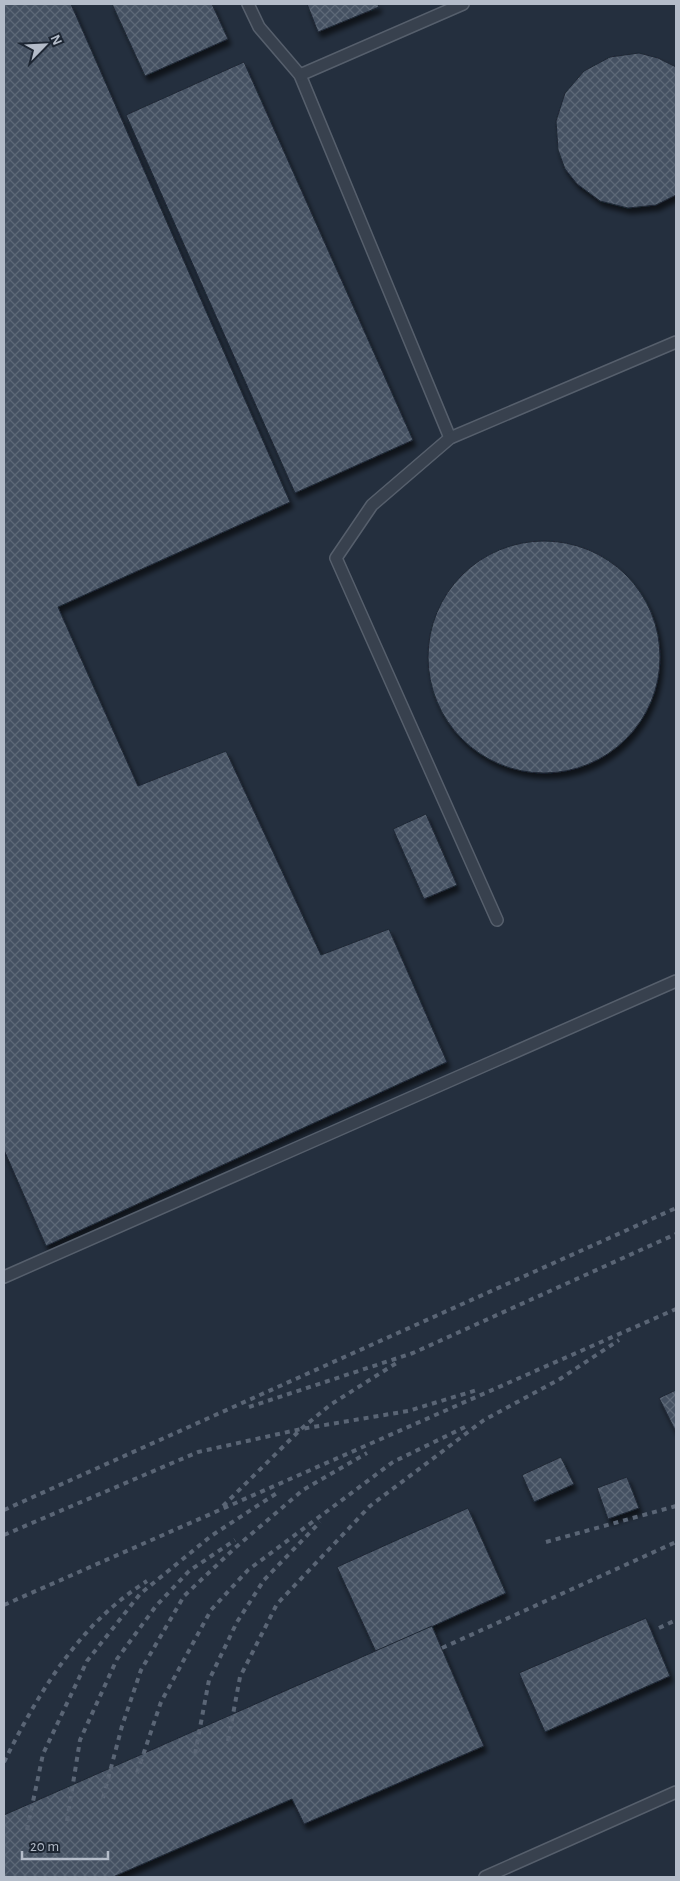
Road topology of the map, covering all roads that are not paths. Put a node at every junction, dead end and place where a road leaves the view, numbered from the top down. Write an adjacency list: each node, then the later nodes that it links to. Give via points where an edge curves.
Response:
1 (248, 4): 3 (lane, via 259,27)
2 (463, 4): 3 (lane)
3 (300, 75): 5 (lane)
4 (676, 342): 5 (lane)
5 (450, 438): 6 (lane, via 372,505 336,558)
6 (497, 920)
7 (676, 981): 8 (lane)
8 (4, 1277)
9 (676, 1792): 10 (lane)
10 (485, 1877)

